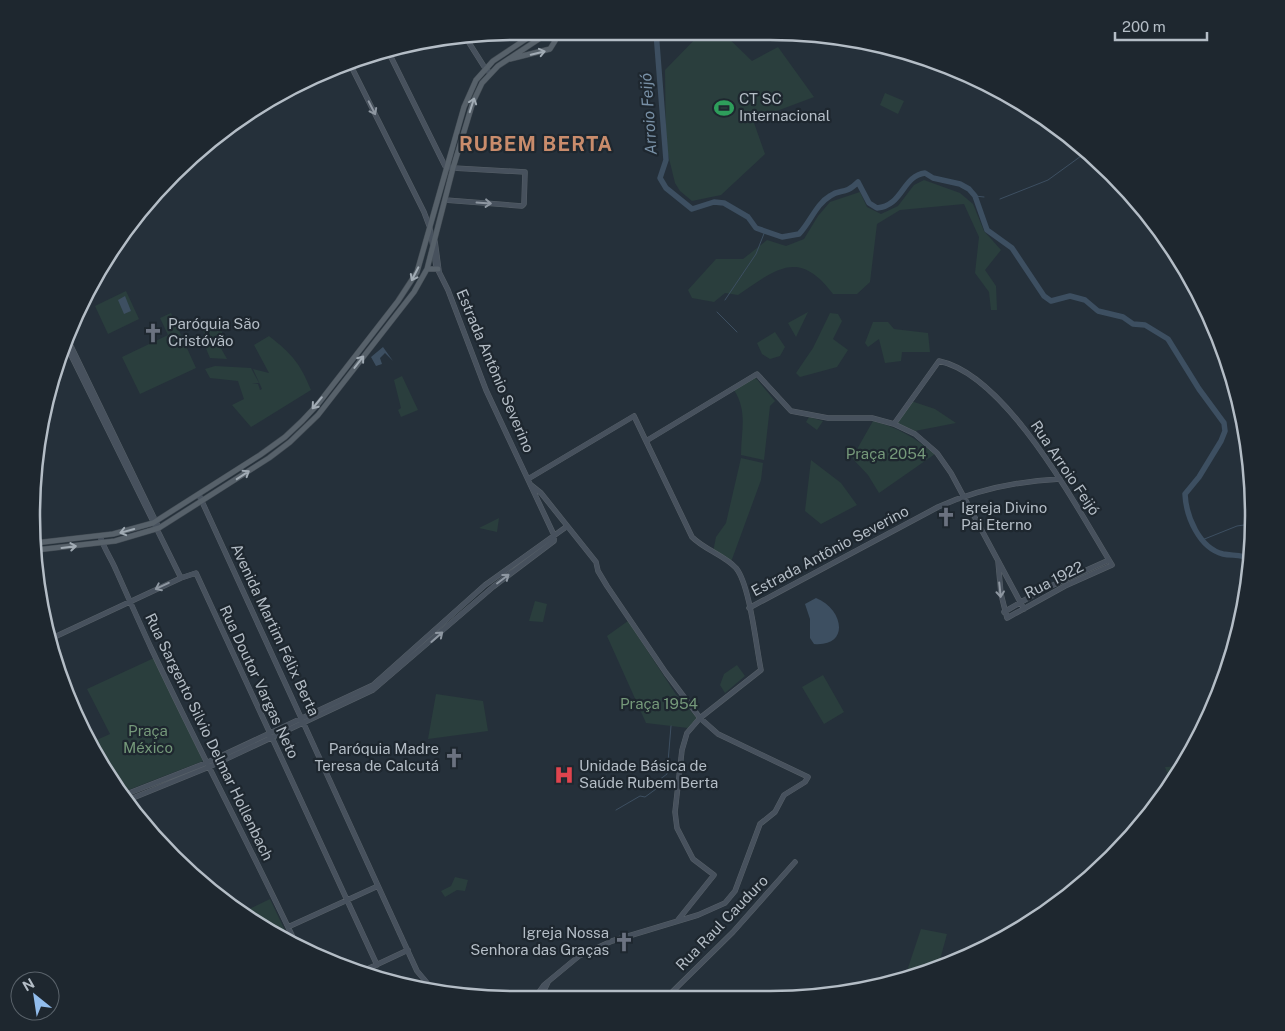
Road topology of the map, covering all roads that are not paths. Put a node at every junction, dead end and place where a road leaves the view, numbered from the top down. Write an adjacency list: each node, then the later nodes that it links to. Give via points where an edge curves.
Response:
1 (525, 40): 7 (main road)
2 (536, 40): 6 (main road)
3 (554, 40): 6 (main road, one-way to 3, via 550,49)
4 (469, 42): 7 (street)
5 (391, 56): 10 (street, via 444,164)
6 (506, 60): 9 (main road)
7 (485, 68): 9 (street); 10 (main road, via 468,94)
8 (352, 69): 12 (street, Estrada Antônio Severino, one-way to 12)
9 (490, 73): 10 (main road, one-way to 9, via 475,96)
10 (450, 168): 11 (main road); 11 (street, one-way to 10, via 523,205 525,172); 13 (main road)
11 (445, 200): 14 (main road)
12 (424, 212): 13 (street); 15 (street, Estrada Antônio Severino)
13 (434, 215): 14 (street); 15 (main road)
14 (442, 216): 16 (main road)
15 (430, 228): 17 (street, Estrada Antônio Severino); 26 (main road, one-way to 26, via 421,263 409,286 318,404 285,437)
16 (435, 242): 17 (main road); 19 (street, Estrada Antônio Severino)
17 (432, 253): 18 (main road); 19 (street, Estrada Antônio Severino)
18 (427, 269): 19 (main road); 28 (main road, one-way to 18, via 270,458 318,415 414,292)
19 (438, 271): 25 (street, Estrada Antônio Severino, via 486,390)
20 (71, 347): 29 (street)
21 (69, 352): 29 (street)
22 (894, 424): 23 (street, via 872,418 828,418 791,411 757,374); 24 (street, Rua Arroio Feijó, via 938,361 974,379 1005,406 1023,426); 27 (street, via 915,434 937,453)
23 (646, 441): 25 (street, Estrada Antônio Severino, via 634,416); 43 (street, Estrada Antônio Severino, via 688,531 697,542 736,569)
24 (1060, 480): 27 (street, Estrada Antônio Severino, via 1040,480); 37 (street, Rua Arroio Feijó)
25 (529, 481): 30 (street); 32 (street, Estrada Antônio Severino)
26 (199, 495): 28 (street, Avenida Martim Félix Berta); 29 (main road)
27 (963, 496): 38 (street); 43 (street, Estrada Antônio Severino)
28 (203, 502): 31 (main road); 52 (street, Avenida Martim Félix Berta)
29 (154, 522): 31 (street); 33 (main road, one-way to 33)
30 (566, 527): 32 (street); 51 (street, via 596,562 607,586)
31 (157, 528): 35 (main road); 40 (street)
32 (554, 535): 47 (street, via 485,585); 48 (street, one-way to 32, via 493,587 553,543)
33 (100, 536): 34 (main road); 35 (street, Rua Sargento Silvio Delmar Hollenbach)
34 (41, 542)
35 (102, 543): 36 (main road, one-way to 35); 41 (street, Rua Sargento Silvio Delmar Hollenbach)
36 (41, 549)
37 (1109, 560): 39 (street, Rua Arroio Feijó); 42 (street, Rua 1922)
38 (998, 561): 42 (street); 45 (street, one-way to 45)
39 (1112, 565): 44 (street, Rua 1922)
40 (181, 578): 41 (street, one-way to 41); 53 (street, Rua Doutor Vargas Neto, via 194,572)
41 (129, 602): 46 (street); 56 (street, Rua Sargento Silvio Delmar Hollenbach)
42 (1021, 602): 44 (street); 45 (street, Rua 1922)
43 (749, 608): 51 (street, via 760,670)
44 (1024, 609): 45 (street, Rua 1922, via 1007,618)
45 (1004, 612)
46 (55, 637)
47 (419, 644): 48 (street); 49 (street)
48 (424, 648): 50 (street)
49 (413, 650): 50 (street); 52 (street, via 373,685)
50 (417, 654): 52 (street, via 373,690)
51 (700, 718): 63 (street, via 687,733 682,750 675,812 677,828 693,860 714,875); 63 (street, via 718,734 808,777 784,795 775,812 760,824 731,897 718,907)
52 (302, 721): 53 (street); 61 (street, Avenida Martim Félix Berta)
53 (270, 736): 54 (street); 55 (street); 62 (street, Rua Doutor Vargas Neto)
54 (238, 748): 55 (street); 56 (street)
55 (240, 753): 57 (street)
56 (206, 763): 57 (street, Rua Sargento Silvio Delmar Hollenbach); 58 (street)
57 (209, 767): 59 (street); 64 (street, Rua Sargento Silvio Delmar Hollenbach)
58 (129, 792)
59 (133, 798)
60 (795, 862): 73 (street, Rua Raul Cauduro, via 733,932)
61 (378, 886): 62 (street); 66 (street, Avenida Martim Félix Berta)
62 (347, 900): 64 (street); 67 (street, Rua Doutor Vargas Neto)
63 (678, 920): 69 (street, via 612,941 579,956)
64 (288, 927): 65 (street, Rua Sargento Silvio Delmar Hollenbach)
65 (292, 935)
66 (408, 950): 67 (street); 70 (street, Avenida Martim Félix Berta)
67 (377, 965): 68 (street)
68 (370, 968)
69 (549, 981): 71 (street); 72 (street)
70 (427, 983)
71 (541, 991)
72 (544, 991)
73 (673, 991)

